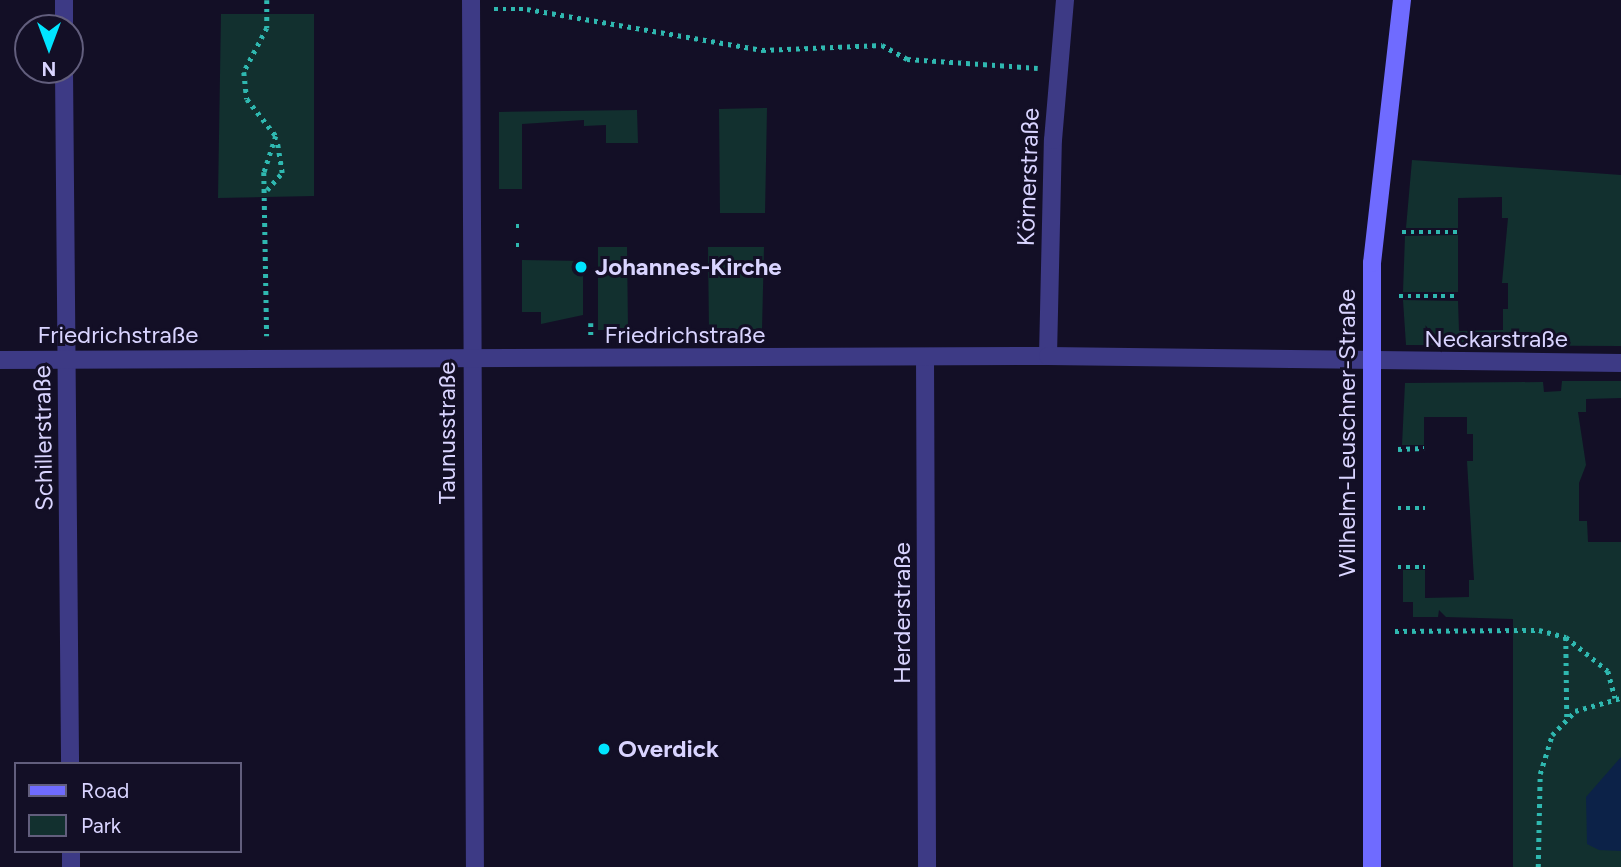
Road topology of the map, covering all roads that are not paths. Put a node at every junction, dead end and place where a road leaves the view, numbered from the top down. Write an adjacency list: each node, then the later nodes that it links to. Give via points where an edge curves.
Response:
1 (471, 0): 7 (street, Taunusstraße)
2 (1065, 0): 5 (street, Körnerstraße, via 1053,140)
3 (1402, 0): 10 (street, Wilhelm-Leuschner-Straße, via 1380,155)
4 (64, 84): 6 (street, Schillerstraße)
5 (1048, 356): 8 (street, Friedrichstraße); 10 (street, Friedrichstraße)
6 (66, 359): 7 (street, Friedrichstraße); 9 (street, Friedrichstraße); 12 (street, Schillerstraße)
7 (472, 359): 8 (street, Friedrichstraße); 13 (street, Taunusstraße)
8 (925, 359): 14 (street, Herderstraße)
9 (0, 360)
10 (1370, 361): 11 (street, Neckarstraße); 15 (street, Wilhelm-Leuschner-Straße)
11 (1621, 363)
12 (70, 762)
13 (475, 867)
14 (927, 867)
15 (1372, 867)

